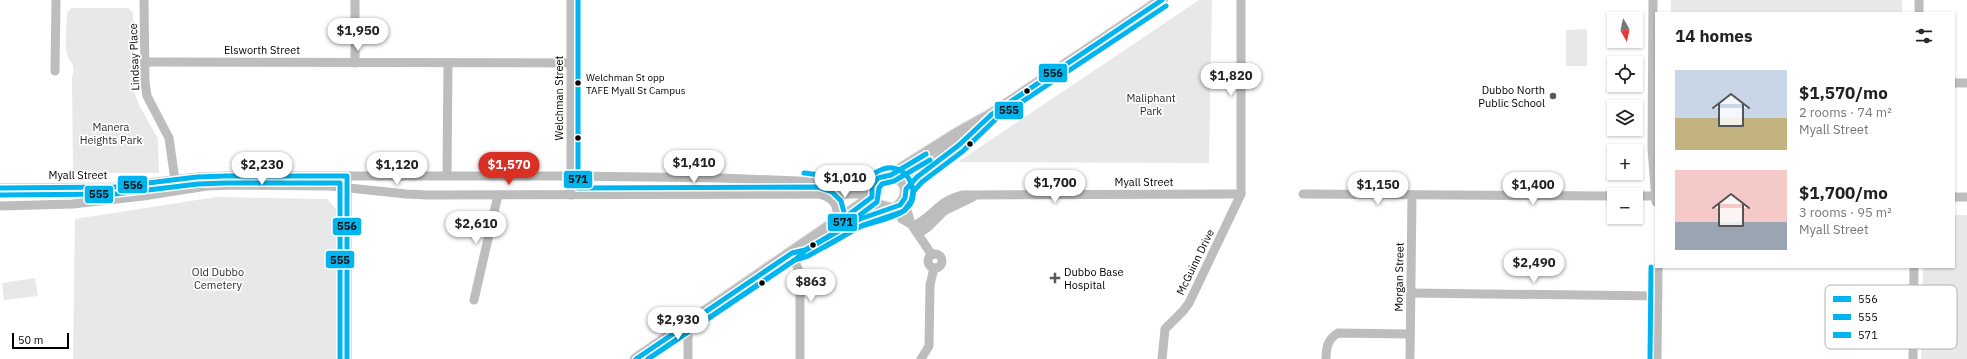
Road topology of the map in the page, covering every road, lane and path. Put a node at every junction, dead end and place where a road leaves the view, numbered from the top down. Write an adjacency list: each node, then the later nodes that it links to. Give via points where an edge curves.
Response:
1 (56, 0): 14 (street)
2 (144, 0): 10 (street, Lindsay Place)
3 (355, 0): 11 (street)
4 (571, 0): 12 (street, Welchman Street)
5 (1162, 0): 17 (main road)
6 (1242, 0): 29 (street)
7 (1653, 0): 24 (street, via 1652,149)
8 (1920, 0): 9 (street)
9 (1919, 12)
10 (145, 62): 11 (street, Elsworth Street); 22 (street, Lindsay Place, via 147,96 169,138)
11 (355, 63): 13 (street, Elsworth Street)
12 (571, 63): 13 (street, Elsworth Street); 21 (street, Welchman Street)
13 (448, 64): 18 (street)
14 (56, 71)
15 (1955, 83): 16 (street)
16 (1967, 83)
17 (992, 114): 19 (main road); 27 (main road)
18 (447, 175): 20 (street, Myall Street); 21 (street, Myall Street)
19 (892, 175): 23 (main road, via 882,176); 27 (main road, via 901,179)
20 (347, 176): 22 (street, Myall Street, via 225,176); 25 (street)
21 (571, 176): 23 (street, Myall Street); 32 (street, Welchman Street)
22 (176, 180): 26 (street, Myall Street, via 115,187)
23 (875, 182): 33 (main road)
24 (1655, 184)
25 (348, 187): 31 (street, via 406,194); 41 (street, via 206,186 107,201); 54 (street)
26 (0, 188)
27 (906, 189): 40 (main road)
28 (817, 194): 32 (street); 33 (street); 43 (street, via 835,202)
29 (1241, 194): 44 (street, Myall Street, via 976,195 944,211 928,227); 59 (street, McGuinn Drive, via 1189,303 1165,329)
30 (1303, 194): 34 (street)
31 (498, 195): 32 (street); 51 (street)
32 (571, 195)
33 (872, 196): 42 (main road, via 877,205); 43 (main road)
34 (1412, 196): 35 (street); 49 (street, Morgan Street)
35 (1607, 196)
36 (1643, 196): 37 (street)
37 (1655, 196)
38 (1955, 197): 39 (street)
39 (1967, 197)
40 (904, 200): 42 (main road); 44 (street)
41 (0, 206)
42 (893, 209): 44 (street); 45 (main road, via 860,219 805,250)
43 (835, 224): 45 (main road)
44 (914, 228): 58 (street, via 932,255 937,254 942,259 941,266 934,268 930,285 929,346)
45 (792, 253): 52 (main road); 57 (street, via 800,274)
46 (1658, 268): 50 (street)
47 (1914, 268): 48 (street)
48 (1914, 285)
49 (1411, 293): 50 (street); 53 (street, Morgan Street)
50 (1658, 296): 62 (street)
51 (474, 300)
52 (688, 323): 55 (main road); 56 (street)
53 (1410, 334): 60 (street, via 1338,333 1331,337); 61 (street, Morgan Street)
54 (347, 359)
55 (636, 359)
56 (688, 359)
57 (800, 359)
58 (921, 359)
59 (1162, 359)
60 (1326, 359)
61 (1410, 359)
62 (1656, 359)

